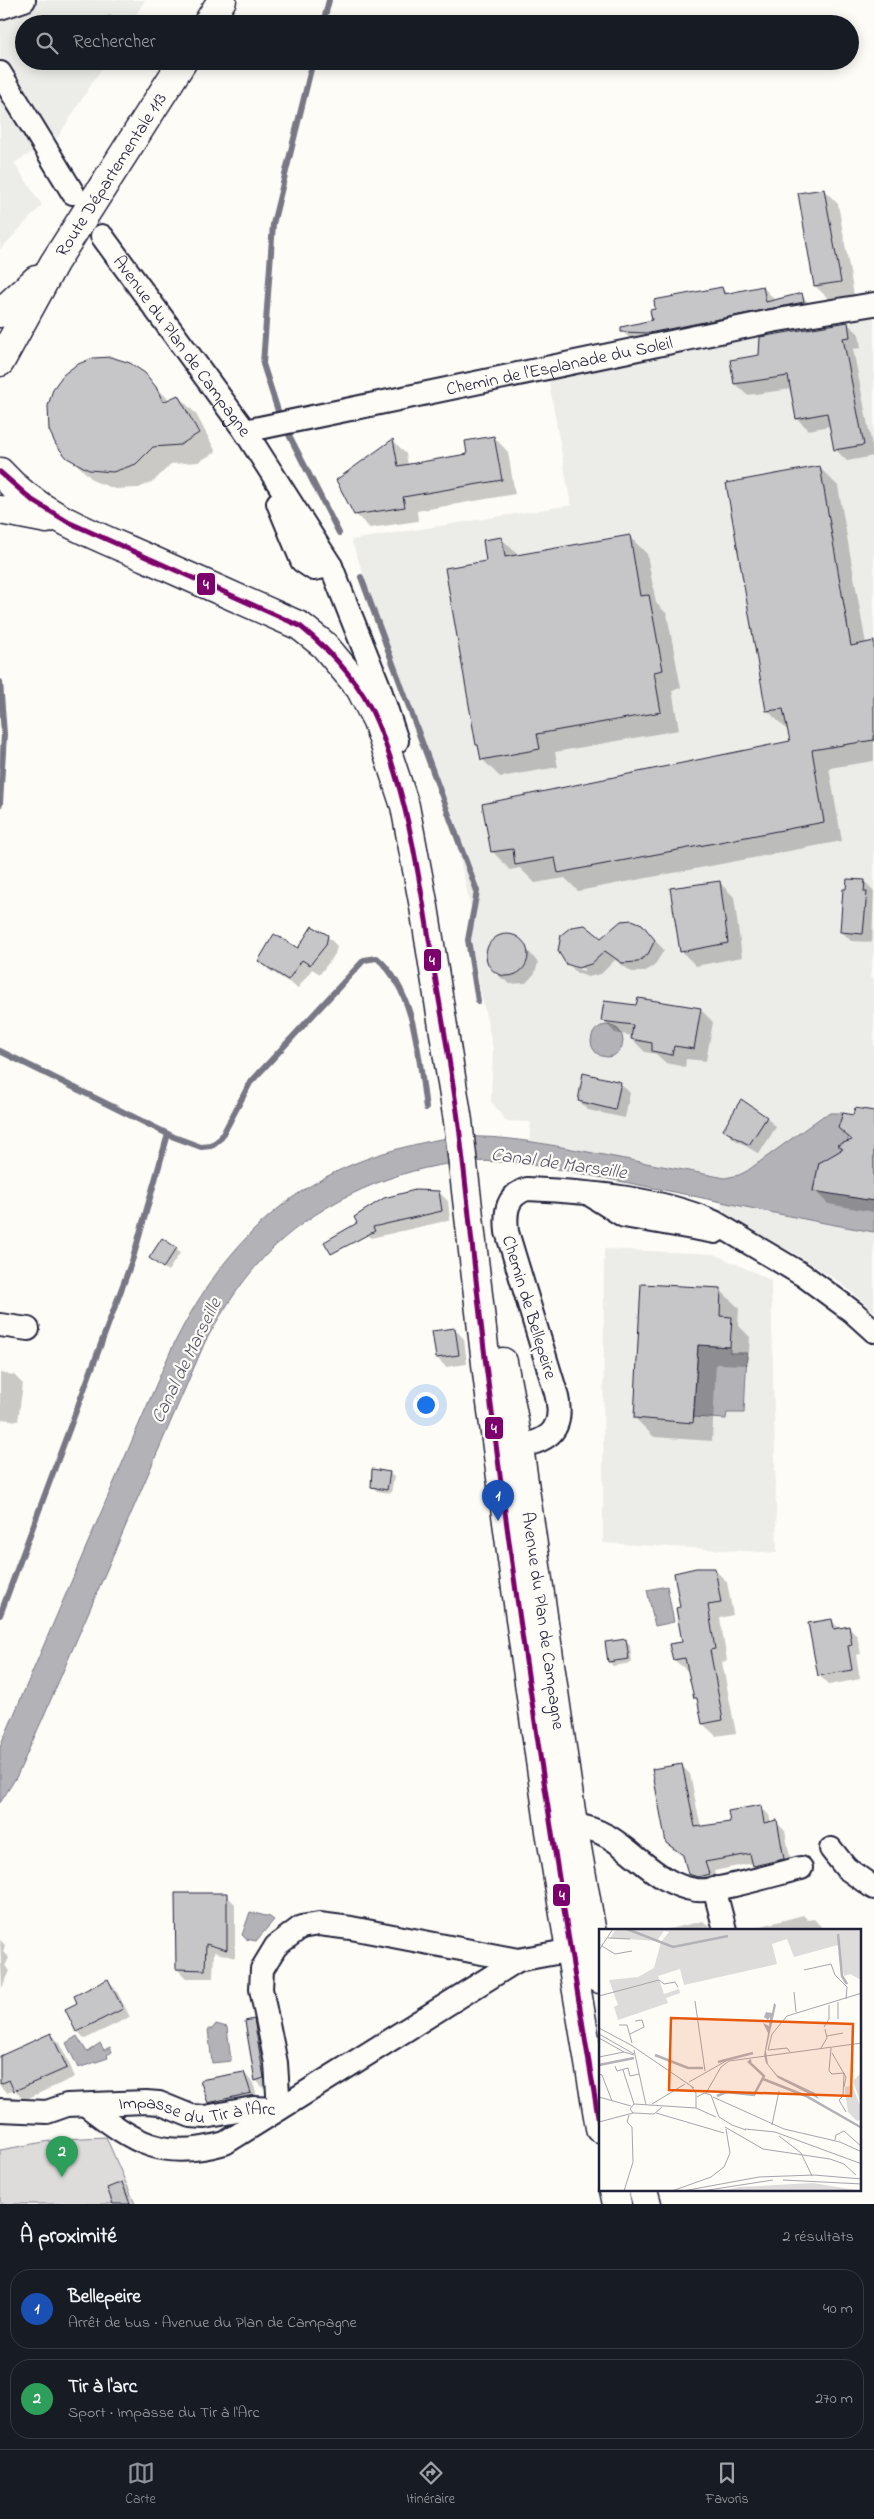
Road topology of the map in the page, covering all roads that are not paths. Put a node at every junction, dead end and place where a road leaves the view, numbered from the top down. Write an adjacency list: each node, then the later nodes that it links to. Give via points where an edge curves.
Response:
1 (24, 0): 3 (street)
2 (222, 0): 4 (main road)
3 (0, 8)
4 (213, 15)
5 (178, 70): 9 (main road, Route Départementale 113)
6 (0, 73): 7 (street)
7 (73, 193)
8 (102, 236): 13 (street, Avenue du Plan de Campagne)
9 (54, 263): 11 (main road, Route Départementale 113); 12 (main road, Route Départementale 113)
10 (874, 304): 13 (street, Chemin de l'Esplanade du Soleil, via 772,321)
11 (0, 313)
12 (0, 362)
13 (245, 430): 17 (street, Avenue du Plan de Campagne, via 262,458 302,561 314,568 330,566 394,728)
14 (0, 472): 16 (main road, Avenue du Plan de Campagne, via 30,500)
15 (0, 510): 16 (main road, Avenue du Plan de Campagne)
16 (74, 526): 17 (main road, Avenue du Plan de Campagne, via 300,626 324,645 360,688 377,721)
17 (406, 806): 21 (main road, Avenue du Plan de Campagne, via 460,1134 488,1381)
18 (0, 1325): 19 (street)
19 (28, 1329)
20 (874, 1331): 21 (street, Chemin de Bellepeire, via 803,1275 701,1216 585,1192 527,1189 514,1195 506,1208 507,1232 559,1404 560,1417 552,1433 535,1443)
21 (509, 1449): 22 (main road, Avenue du Plan de Campagne); 28 (main road, Avenue du Plan de Campagne, via 550,1831)
22 (573, 1825): 25 (street, via 606,1834 624,1845 664,1880 698,1891); 30 (main road, Avenue du Plan de Campagne)
23 (830, 1849): 26 (street, via 846,1868)
24 (801, 1868): 25 (street)
25 (714, 1888): 27 (street)
26 (874, 1888)
27 (725, 1929)
28 (572, 1950): 29 (street, Impasse du Tir à l'Arc); 34 (main road, Avenue du Plan de Campagne)
29 (518, 1960): 32 (street); 32 (street, Impasse du Tir à l'Arc, via 351,1928 319,1924 300,1927 276,1946 262,1969 261,1989 276,2063)
30 (599, 1973)
31 (86, 2105): 32 (street, Impasse du Tir à l'Arc, via 159,2103 191,2116 205,2117 253,2108); 32 (street, via 146,2145 176,2151 199,2150 225,2142); 33 (street, Impasse du Tir à l'Arc, via 67,2105 46,2112)
32 (279, 2109)
33 (0, 2110)
34 (599, 2122)

